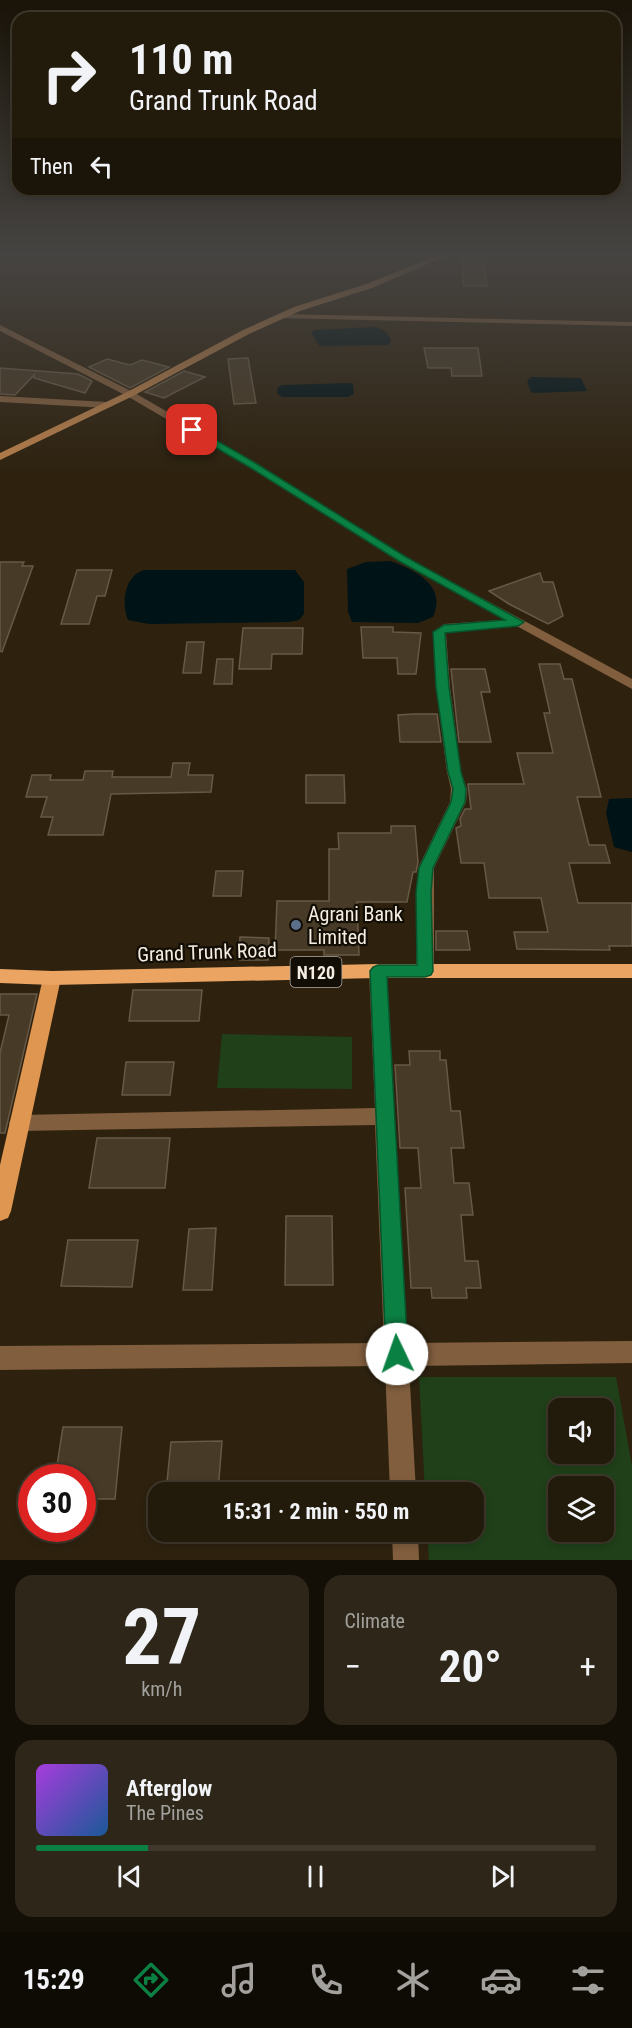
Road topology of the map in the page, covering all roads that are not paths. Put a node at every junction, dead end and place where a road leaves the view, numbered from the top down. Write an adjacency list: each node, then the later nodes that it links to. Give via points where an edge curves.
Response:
1 (258, 327): 3 (main road)
2 (0, 328): 3 (street)
3 (130, 394): 5 (main road); 7 (street, via 402,559)
4 (0, 399): 5 (street)
5 (107, 405): 6 (main road)
6 (0, 457)
7 (518, 622): 8 (street); 10 (street, via 444,628 439,632 459,789 454,810 426,868)
8 (632, 685)
9 (378, 971): 10 (highway, Grand Trunk Road / N120); 13 (highway, Grand Trunk Road / N120); 14 (street)
10 (425, 971): 11 (highway, Grand Trunk Road / N120)
11 (632, 971)
12 (0, 976): 13 (highway, Grand Trunk Road / N120)
13 (52, 978): 15 (main road)
14 (385, 1116): 15 (street); 18 (street)
15 (19, 1123): 16 (main road)
16 (0, 1211)
17 (632, 1352): 18 (street)
18 (397, 1354): 19 (street); 20 (street)
19 (0, 1358)
20 (403, 1482)
21 (405, 1542): 22 (street)
22 (406, 1560)

